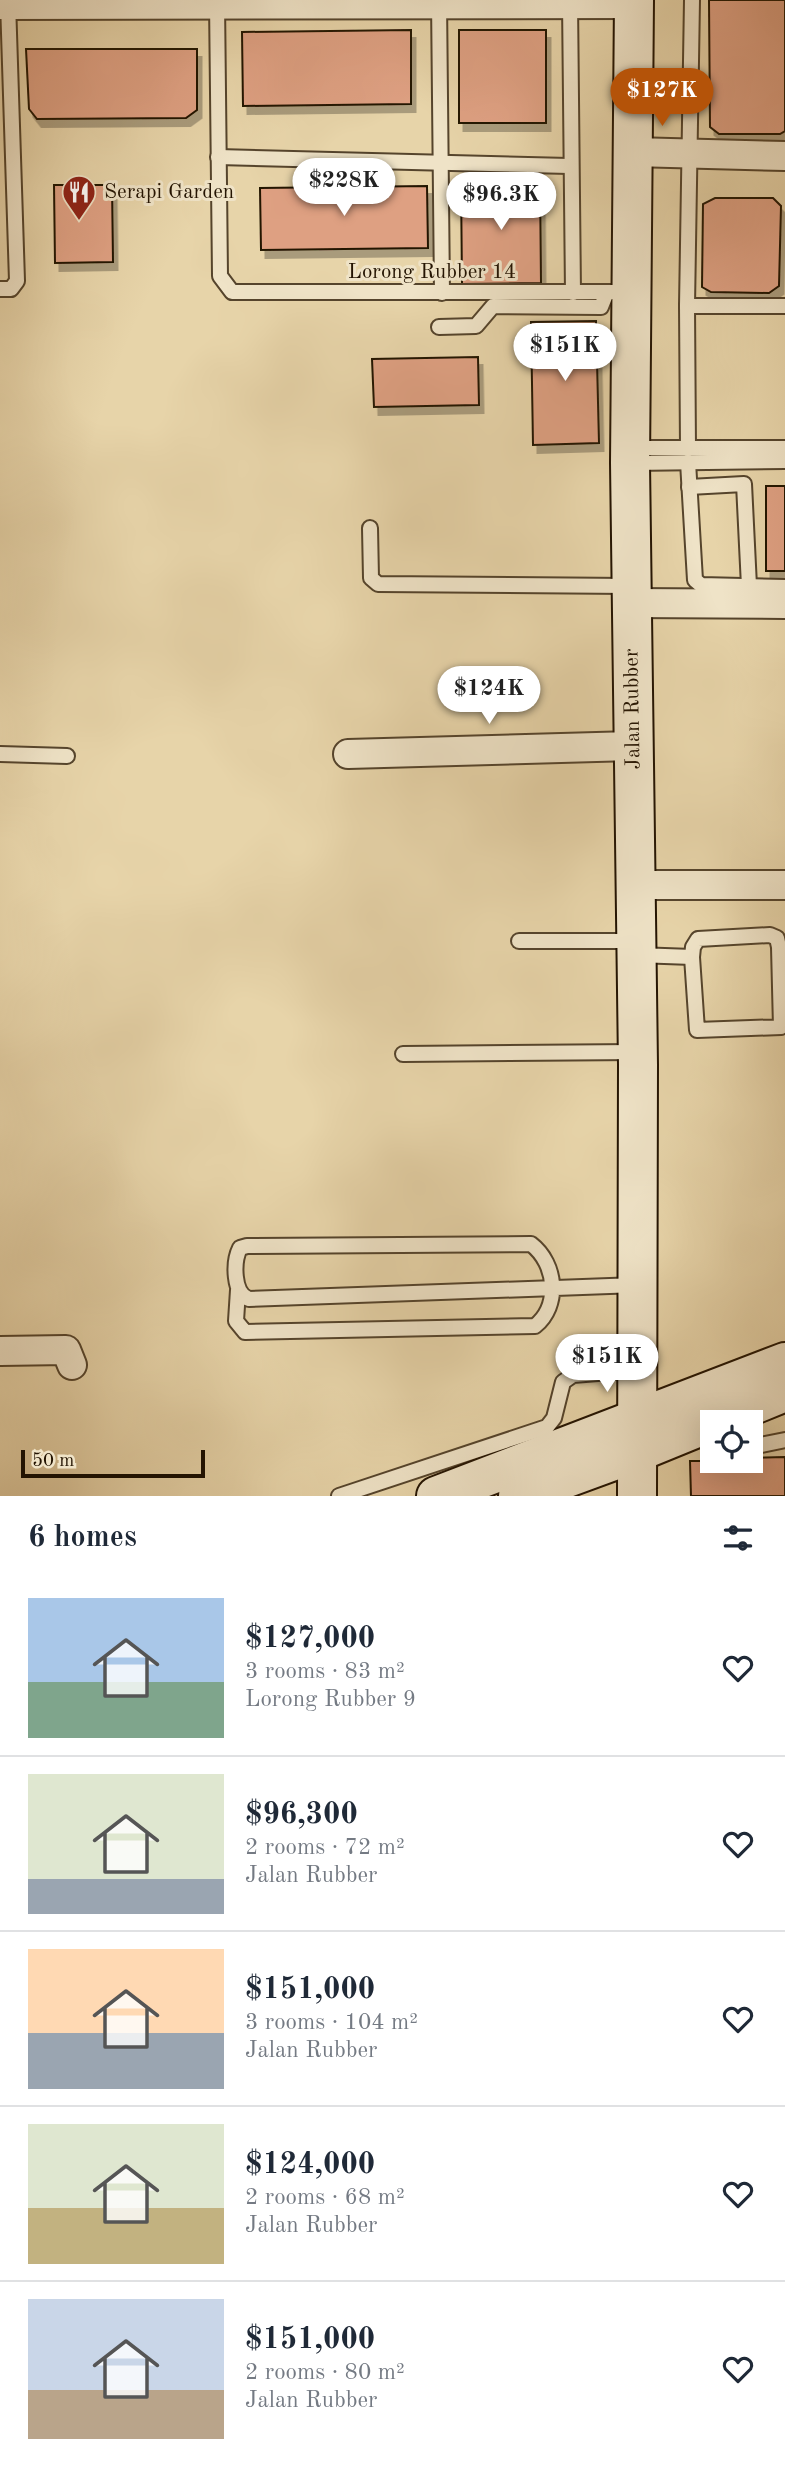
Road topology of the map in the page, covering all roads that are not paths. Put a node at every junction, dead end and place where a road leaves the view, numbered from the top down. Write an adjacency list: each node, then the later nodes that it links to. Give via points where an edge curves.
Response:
1 (692, 0): 8 (lane)
2 (217, 2): 5 (street); 6 (street); 10 (lane)
3 (570, 2): 4 (street); 5 (street); 12 (lane)
4 (634, 2): 7 (main road, Jalan Rubber)
5 (438, 3): 11 (lane)
6 (5, 4): 13 (lane, via 17,281)
7 (633, 152): 8 (street); 14 (main road, Jalan Rubber)
8 (689, 153): 9 (street); 17 (lane)
9 (785, 156)
10 (218, 157): 11 (lane); 15 (lane, Lorong Rubber 14, via 220,276 232,292)
11 (439, 162): 12 (lane); 15 (lane)
12 (569, 166): 16 (lane)
13 (5, 289)
14 (619, 292): 16 (lane, Lorong Rubber 14); 19 (lane, via 601,307 493,306 476,326); 22 (main road, Jalan Rubber)
15 (443, 293): 16 (lane, Lorong Rubber 14)
16 (573, 293)
17 (687, 306): 18 (lane); 21 (lane)
18 (785, 306)
19 (439, 327)
20 (785, 448): 21 (lane)
21 (688, 455): 22 (lane); 23 (lane); 26 (lane)
22 (630, 456): 30 (main road, Jalan Rubber)
23 (742, 461): 24 (lane); 25 (lane)
24 (785, 461)
25 (744, 484): 26 (lane); 28 (lane)
26 (689, 486): 28 (lane, via 695,580 701,585)
27 (370, 528): 30 (lane, via 369,566 371,578 378,584)
28 (748, 586): 29 (lane)
29 (785, 587)
30 (631, 595): 31 (street); 32 (main road, Jalan Rubber)
31 (785, 604)
32 (632, 746): 34 (street); 37 (main road, Jalan Rubber)
33 (0, 754): 35 (lane)
34 (348, 754)
35 (67, 756)
36 (785, 885): 37 (street)
37 (635, 886): 39 (main road, Jalan Rubber)
38 (519, 941): 39 (lane)
39 (637, 948): 40 (lane); 41 (main road, Jalan Rubber)
40 (692, 957): 40 (lane, via 698,939 777,938 781,1027 697,1030)
41 (638, 1052): 42 (lane); 43 (main road, Jalan Rubber)
42 (403, 1054)
43 (637, 1285): 44 (lane); 49 (main road, Jalan Rubber)
44 (552, 1289): 45 (lane, via 249,1299); 45 (lane, via 549,1311 534,1326 245,1332 236,1321); 45 (lane, via 549,1267 531,1244 240,1248)
45 (237, 1290)
46 (0, 1351): 48 (street, via 66,1350)
47 (785, 1362): 51 (main road)
48 (72, 1365)
49 (636, 1370): 51 (main road, Jalan Rubber); 54 (lane, via 573,1376 563,1382 554,1418 547,1427)
50 (785, 1392): 51 (main road)
51 (638, 1435): 55 (main road); 56 (main road); 57 (main road, Jalan Rubber)
52 (785, 1440): 53 (lane)
53 (763, 1445)
54 (339, 1496)
55 (436, 1496)
56 (518, 1496)
57 (637, 1496)

